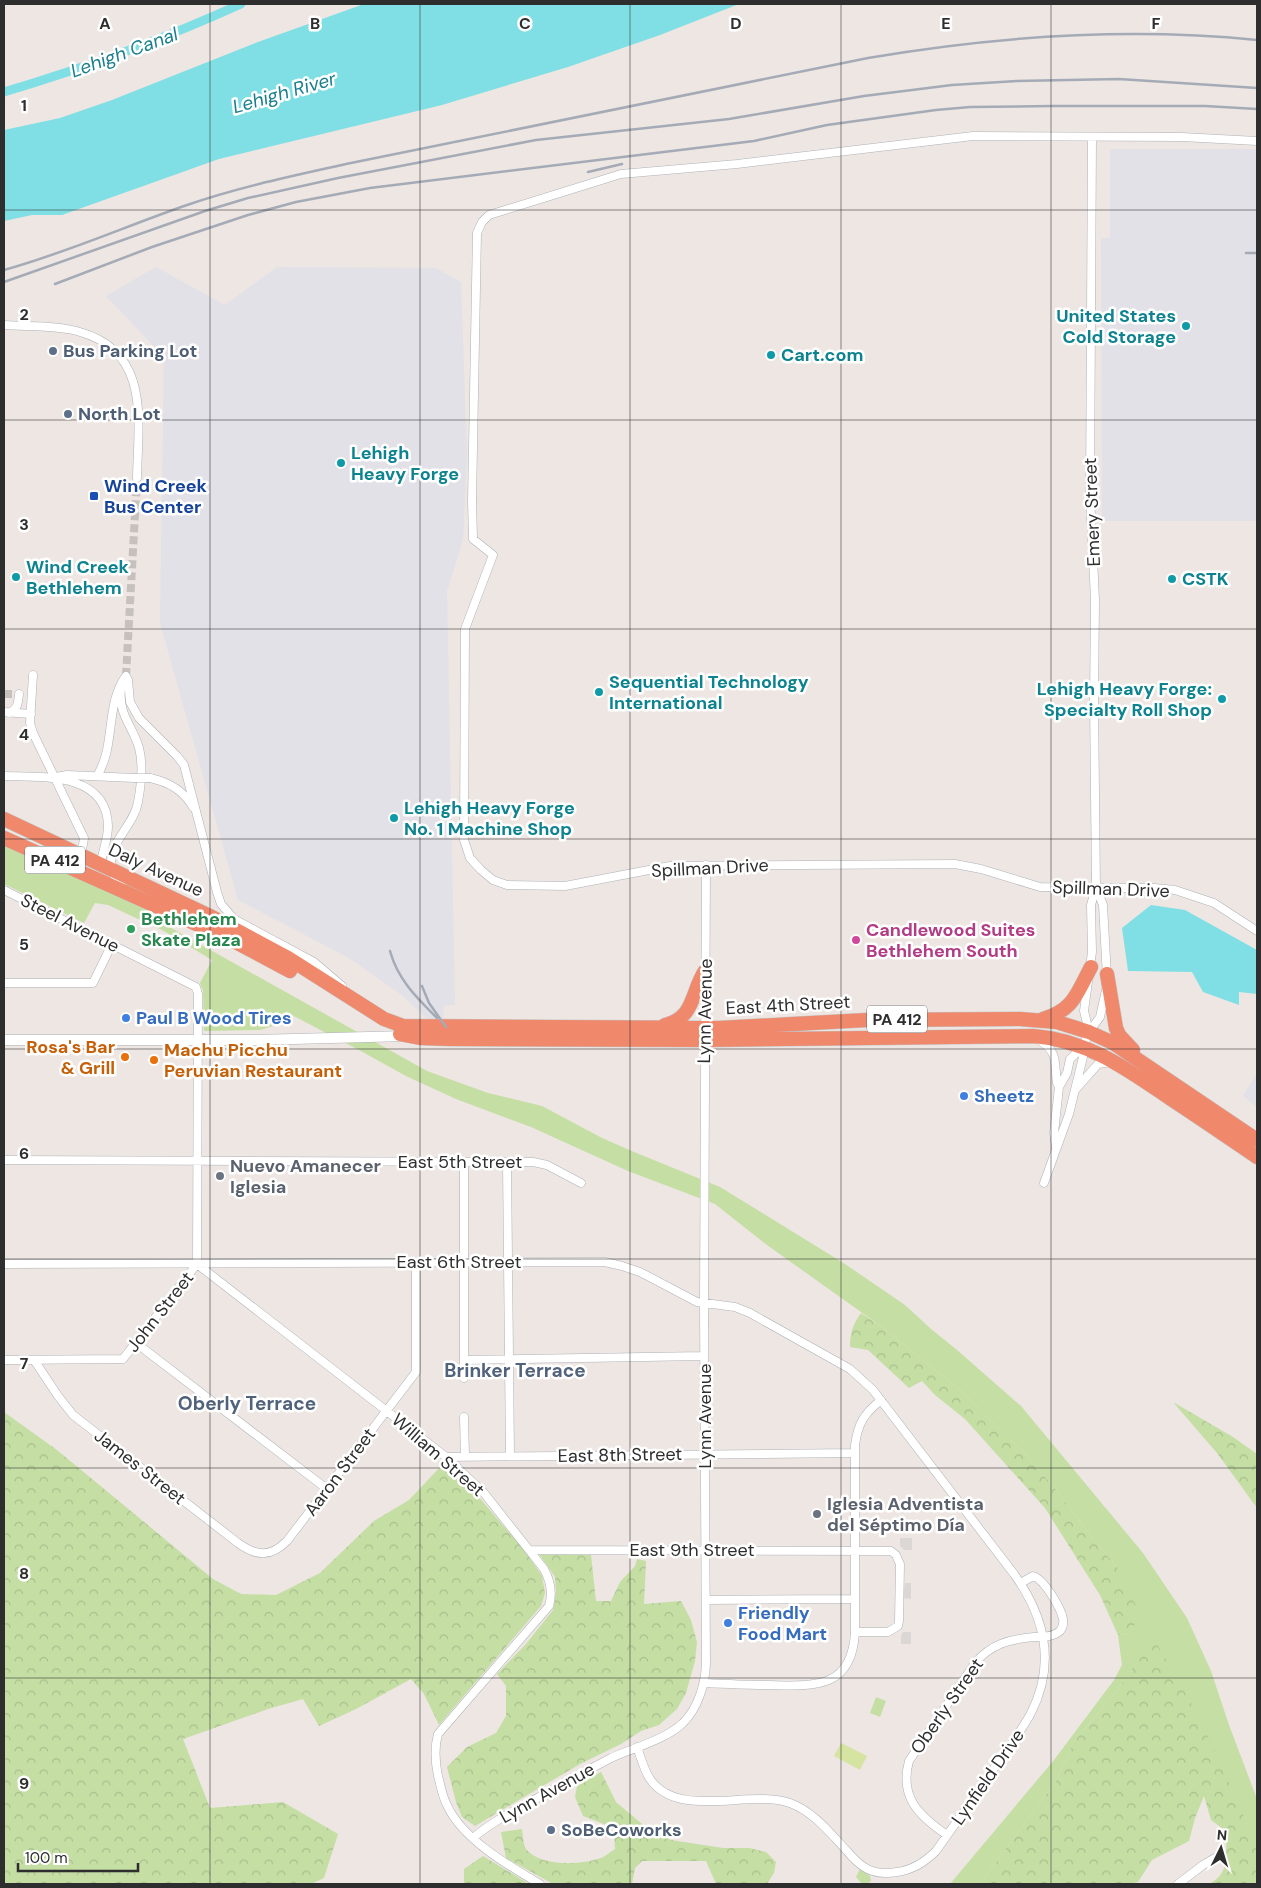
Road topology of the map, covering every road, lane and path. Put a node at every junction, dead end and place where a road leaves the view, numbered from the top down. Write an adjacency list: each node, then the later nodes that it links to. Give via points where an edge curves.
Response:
1 (1092, 137): 2 (street); 19 (street, Spillman Drive, via 972,136 738,164 621,174 489,215 482,222 478,233 473,539 494,555 465,629 464,840 470,858 493,880 507,885 565,886 670,866); 22 (street, Emery Street, via 1090,495 1095,600)
2 (1257, 141)
3 (4, 325): 4 (street, via 79,332 116,352 128,369 137,393)
4 (137, 478)
5 (125, 680): 11 (street, via 117,692 105,757); 13 (street, via 130,702 139,718 184,765); 20 (street, via 121,692 122,710 138,744 141,762 137,806 116,845 112,859)
6 (17, 694): 7 (street); 7 (street, via 33,678); 8 (street, via 17,707)
7 (32, 695): 9 (street)
8 (6, 713): 9 (street)
9 (31, 714): 12 (street, via 33,733)
10 (4, 776): 12 (street)
11 (97, 776): 12 (street); 13 (street, bridge, via 150,778 167,782 183,794)
12 (54, 778): 16 (street, via 83,834); 18 (street, via 84,785 104,806 108,829)
13 (197, 818): 31 (street, via 217,892 230,915 322,968)
14 (4, 819): 16 (highway, Daly Avenue / PA 412)
15 (4, 838): 17 (highway, Daly Avenue / PA 412)
16 (79, 855): 17 (street, via 69,861); 18 (highway, Daly Avenue / PA 412)
17 (57, 861): 21 (highway, Daly Avenue / PA 412)
18 (100, 865): 20 (highway, Daly Avenue / PA 412); 21 (street, via 100,874)
19 (706, 865): 22 (street, Spillman Drive, via 955,864 981,868 1040,887); 28 (street, Lynn Avenue)
20 (114, 870): 24 (street, via 118,882); 31 (highway, Daly Avenue / PA 412, via 254,939)
21 (106, 884): 24 (highway, Daly Avenue / PA 412)
22 (1096, 887): 25 (street, Spillman Drive, via 1175,890 1219,906); 27 (street, Emery Street, via 1091,905); 29 (street, Emery Street, via 1103,905)
23 (4, 890): 26 (street, Steel Avenue)
24 (130, 894): 34 (highway, Daly Avenue / PA 412, via 256,952 382,1028 396,1033)
25 (1257, 931)
26 (112, 944): 30 (street, via 93,983); 39 (street, Steel Avenue, via 196,987)
27 (1091, 967): 32 (highway, via 1068,1008); 35 (street, Emery Street, via 1084,1011)
28 (705, 971): 33 (highway, via 683,1016 676,1022); 37 (street, Lynn Avenue)
29 (1108, 974): 35 (street, Emery Street, via 1100,1016); 43 (highway, via 1116,1028 1123,1040)
30 (4, 983)
31 (364, 1006): 34 (highway, Daly Avenue / PA 412, via 393,1024)
32 (1041, 1020): 35 (highway, East 4th Street / PA 412); 37 (highway, East 4th Street / PA 412, via 877,1020)
33 (653, 1028): 36 (highway, East 4th Street / PA 412); 37 (highway, East 4th Street / PA 412)
34 (415, 1032): 36 (highway, East 4th Street / PA 412, via 438,1028); 36 (highway, East 4th Street / PA 412, via 422,1038); 39 (main road, East 4th Street, via 370,1038)
35 (1089, 1032): 41 (street, Emery Street); 43 (highway, East 4th Street / PA 412)
36 (454, 1034): 37 (highway, East 4th Street / PA 412, via 472,1039)
37 (704, 1034): 38 (highway, East 4th Street / PA 412); 60 (street, Lynn Avenue)
38 (1033, 1036): 41 (highway, East 4th Street / PA 412); 44 (street, via 1054,1056)
39 (198, 1039): 40 (main road, East 4th Street); 50 (street)
40 (4, 1040)
41 (1082, 1046): 42 (highway, East 4th Street / PA 412); 44 (street, Emery Street, via 1070,1060); 45 (street, Emery Street, via 1083,1057)
42 (1118, 1063): 45 (street, via 1098,1064); 48 (highway, East 4th Street / PA 412)
43 (1149, 1066): 46 (highway, East 4th Street / PA 412)
44 (1059, 1087): 47 (street, Emery Street, via 1054,1133)
45 (1074, 1090): 47 (street, Emery Street)
46 (1257, 1140)
47 (1056, 1147): 54 (street, Emery Street)
48 (1257, 1157)
49 (4, 1160): 50 (street, East 5th Street)
50 (198, 1160): 51 (street, East 5th Street); 59 (street)
51 (464, 1162): 52 (street, East 5th Street); 55 (street)
52 (507, 1162): 53 (street, East 5th Street, via 544,1164); 56 (street)
53 (581, 1182)
54 (1044, 1183)
55 (463, 1262): 56 (street, East 6th Street); 57 (street, East 6th Street); 65 (street)
56 (508, 1262): 60 (street, East 6th Street, via 614,1264 640,1272); 66 (street)
57 (416, 1263): 59 (street, East 6th Street); 69 (street, Aaron Street, via 416,1372)
58 (4, 1264): 59 (street, East 6th Street)
59 (197, 1264): 61 (street, John Street); 69 (street, William Street)
60 (704, 1304): 62 (street, Lynn Avenue); 68 (street, East 6th Street, via 730,1306 750,1313 850,1370 864,1380)
61 (136, 1343): 64 (street, John Street, via 123,1359); 76 (street)
62 (704, 1356): 66 (street); 72 (street, Lynn Avenue)
63 (4, 1360): 64 (street)
64 (34, 1360): 80 (street, James Street, via 67,1409 80,1421 238,1543 250,1551)
65 (464, 1360): 66 (street); 67 (street)
66 (509, 1360): 73 (street)
67 (464, 1378)
68 (879, 1398): 71 (street, via 863,1418); 81 (street, Lynfield Drive)
69 (387, 1411): 74 (street, William Street); 76 (street, Aaron Street)
70 (464, 1417): 75 (street)
71 (854, 1453): 72 (street, East 8th Street); 79 (street)
72 (705, 1454): 73 (street, East 8th Street); 78 (street, Lynn Avenue)
73 (510, 1456): 75 (street, East 8th Street)
74 (446, 1457): 75 (street, East 8th Street); 77 (street, William Street, via 484,1493)
75 (465, 1457)
76 (327, 1489): 80 (street, Aaron Street, via 282,1546)
77 (530, 1550): 78 (street, East 9th Street); 89 (street, William Street, via 550,1584 550,1606 436,1740 435,1758 444,1800 456,1820)
78 (705, 1550): 79 (street, East 9th Street); 83 (street, Lynn Avenue)
79 (854, 1550): 82 (street); 84 (street, East 9th Street, via 891,1551 900,1564 898,1626 888,1632)
80 (264, 1554)
81 (1021, 1584): 85 (street, Lynfield Drive, via 1036,1612); 85 (street, via 1033,1576 1039,1578 1062,1614 1060,1631)
82 (855, 1599): 83 (street); 84 (street)
83 (706, 1600): 86 (street, Lynn Avenue)
84 (855, 1632): 86 (street, via 853,1648 844,1667 820,1684)
85 (1043, 1637): 88 (street, Lynfield Drive, via 1043,1678 1030,1715); 88 (street, Oberly Street, via 1007,1641 984,1652 911,1756 906,1775 910,1797 923,1817)
86 (704, 1683): 87 (street, Lynn Avenue, via 694,1708 682,1723)
87 (638, 1747): 88 (street, Lynfield Drive, via 649,1778 667,1795 684,1800 766,1799 789,1803 816,1818 860,1864 875,1872 894,1873 917,1866 936,1851); 89 (street, Lynn Avenue, via 541,1796 494,1822)
88 (947, 1835)
89 (473, 1838): 91 (street, William Street, via 496,1857)
90 (1222, 1854): 92 (street)
91 (540, 1884)
92 (1178, 1884)

